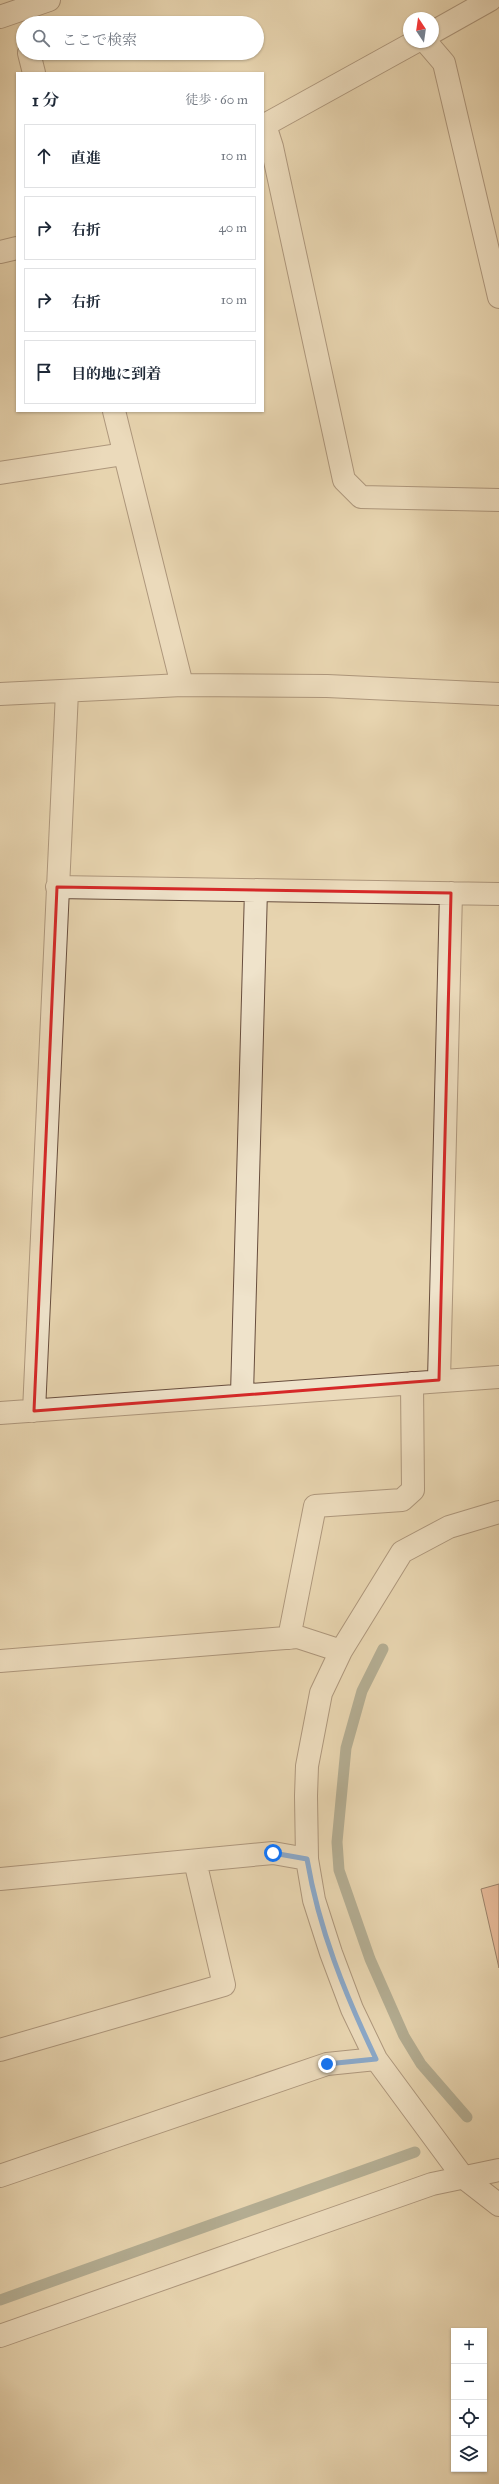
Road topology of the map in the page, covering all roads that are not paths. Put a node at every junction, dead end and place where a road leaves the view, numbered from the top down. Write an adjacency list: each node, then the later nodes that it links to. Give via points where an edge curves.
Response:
1 (49, 0): 3 (street)
2 (490, 0): 4 (street)
3 (15, 14)
4 (439, 29)
5 (403, 48): 9 (street)
6 (431, 48): 12 (street, via 444,63)
7 (31, 60): 8 (street)
8 (34, 72)
9 (264, 126): 16 (street, via 272,147 344,480 361,497)
10 (16, 248): 11 (street)
11 (0, 252)
12 (499, 297)
13 (114, 412): 14 (street)
14 (124, 454): 15 (street); 17 (street)
15 (0, 472)
16 (499, 500)
17 (182, 685): 18 (street); 20 (street, via 328,686)
18 (67, 692): 19 (street); 21 (street)
19 (0, 694)
20 (499, 694)
21 (57, 887): 22 (street); 29 (street)
22 (256, 890): 23 (street); 28 (street)
23 (451, 893): 24 (street); 26 (street)
24 (499, 894)
25 (499, 1378): 26 (street)
26 (438, 1380): 27 (street)
27 (412, 1383): 28 (street); 32 (street, via 413,1490 402,1500 315,1506)
28 (242, 1394): 29 (street)
29 (34, 1410): 30 (street)
30 (0, 1413)
31 (499, 1512): 33 (street, via 449,1527 402,1552)
32 (289, 1638): 33 (street, via 298,1637); 34 (street)
33 (341, 1652): 35 (street, via 321,1693 307,1766)
34 (0, 1661)
35 (307, 1859): 36 (street, via 273,1853); 39 (street, via 314,1900 330,1954)
36 (195, 1861): 37 (street); 38 (street, via 224,1985)
37 (0, 1879)
38 (0, 2050)
39 (376, 2059): 41 (street, via 327,2064); 42 (street)
40 (499, 2170): 42 (street)
41 (0, 2176)
42 (463, 2177): 43 (street); 44 (street, via 432,2184)
43 (499, 2205)
44 (0, 2336)

